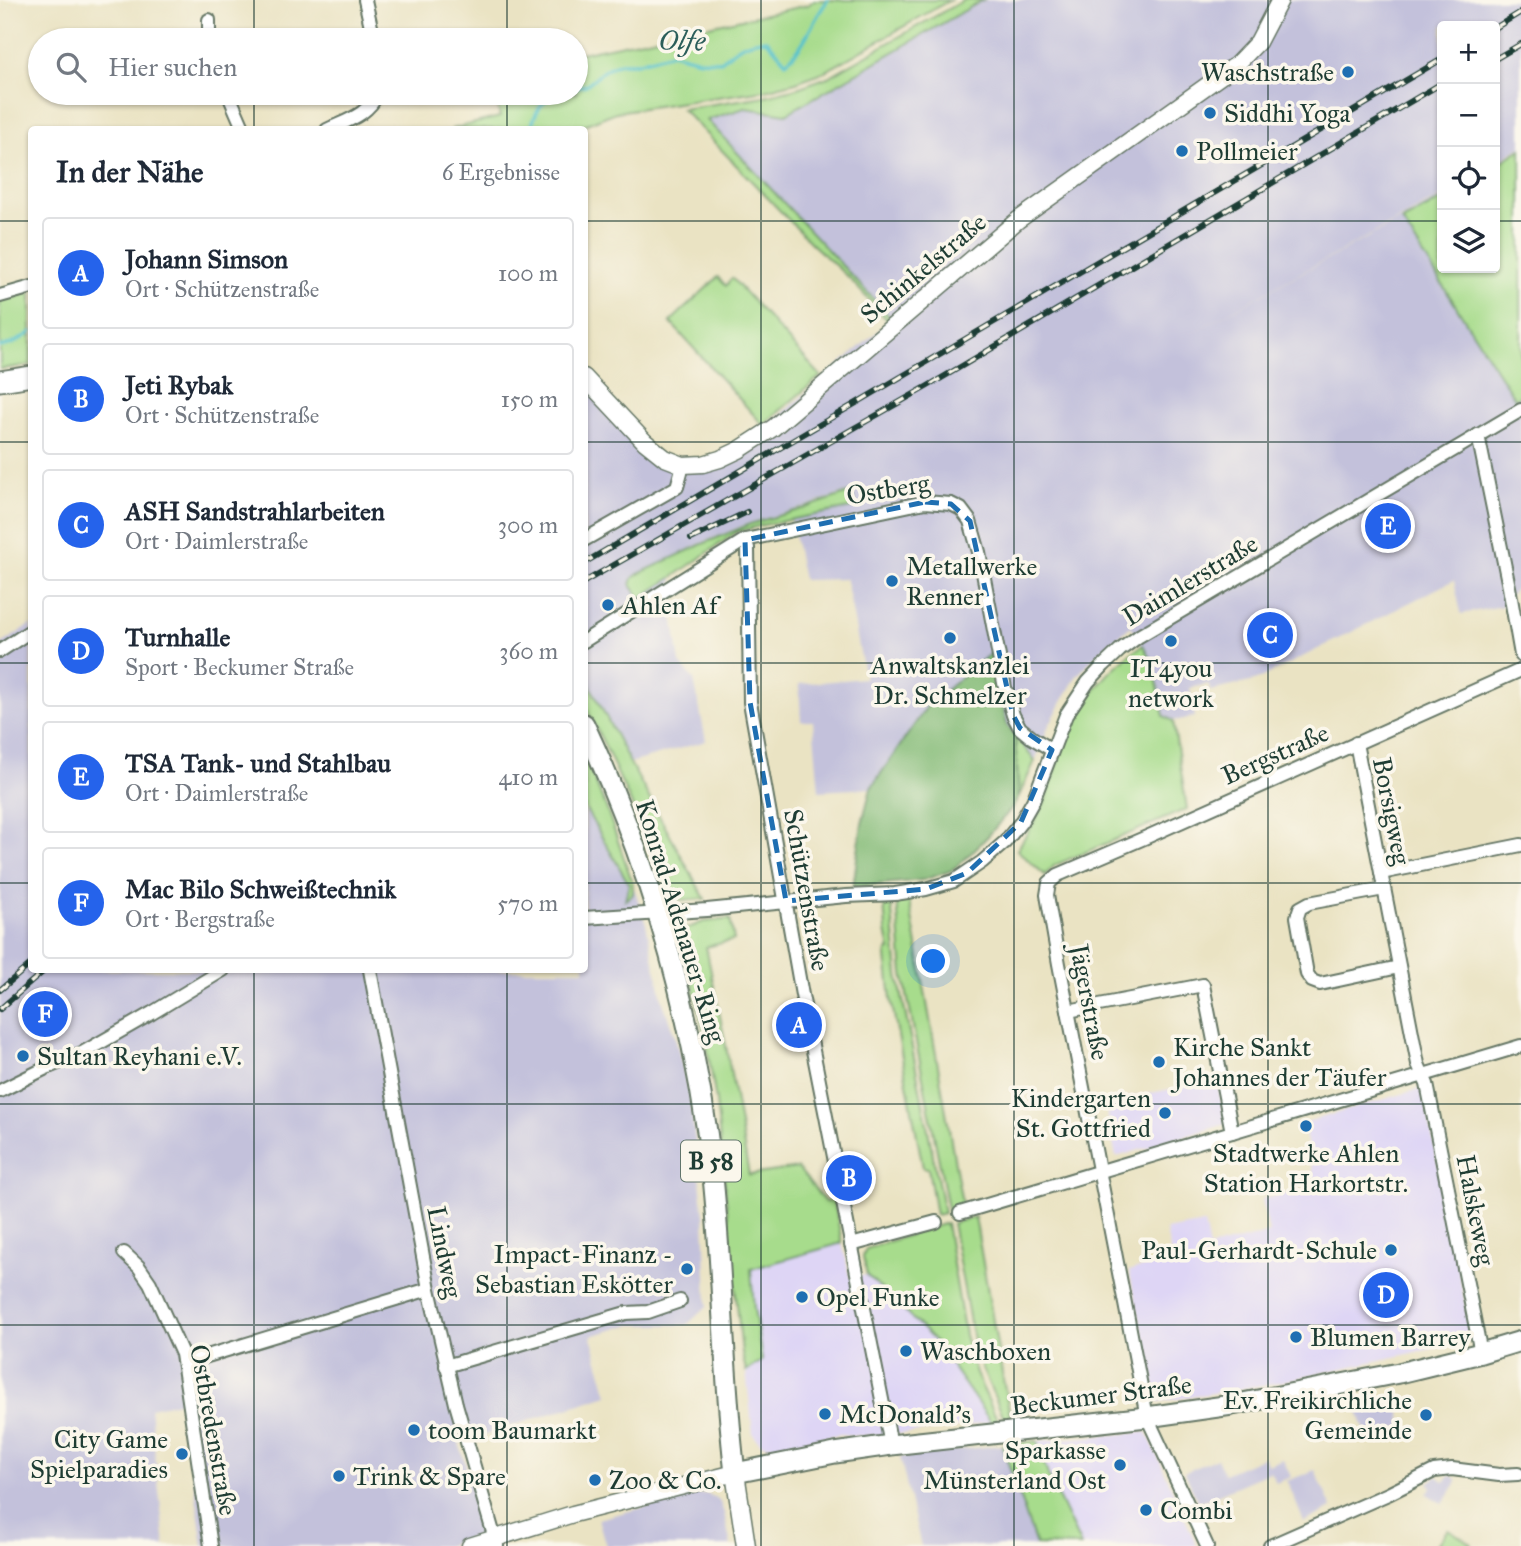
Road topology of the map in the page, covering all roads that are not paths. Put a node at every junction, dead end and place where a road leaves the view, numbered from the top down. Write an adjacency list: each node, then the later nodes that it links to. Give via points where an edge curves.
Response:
1 (365, 0): 5 (street)
2 (1280, 0): 17 (street, Schinkelstraße, via 1258,42 1236,65 1018,220 773,428 720,459)
3 (209, 20): 4 (street)
4 (209, 28)
5 (371, 28)
6 (233, 105): 8 (street)
7 (371, 105): 9 (street)
8 (242, 126)
9 (336, 126)
10 (28, 288): 11 (street)
11 (0, 296)
12 (28, 377): 13 (main road)
13 (0, 381)
14 (588, 381): 17 (street, via 645,442)
15 (1521, 410): 16 (street, Daimlerstraße)
16 (1478, 435): 23 (street); 27 (street, Daimlerstraße, via 1120,650 1088,682 1066,715)
17 (683, 465): 18 (street, via 677,486)
18 (588, 538)
19 (745, 540): 21 (street, Ostberg); 27 (street, Ostberg, via 925,502 961,509 970,521 979,552 1013,715 1020,728); 32 (street, Schützenstraße, via 750,702)
20 (28, 633): 22 (street)
21 (588, 638)
22 (0, 651)
23 (1521, 655)
24 (1521, 670): 26 (street, Bergstraße)
25 (588, 732): 33 (main road, Konrad-Adenauer-Ring / B 58)
26 (1356, 743): 29 (street, Borsigweg); 30 (street, Bergstraße, via 1058,875)
27 (1052, 751): 32 (street, Daimlerstraße, via 1021,822 1005,842 967,873 940,886 895,894)
28 (1521, 845): 29 (street)
29 (1381, 873): 31 (street, Borsigweg)
30 (1049, 883): 38 (street, Jägerstraße, via 1047,895)
31 (1384, 889): 35 (street, Borsigweg); 35 (street, Borsigweg, via 1309,902 1300,908 1297,917 1307,974 1320,984)
32 (786, 901): 33 (street); 46 (street, Schützenstraße)
33 (657, 913): 34 (street); 56 (main road, Konrad-Adenauer-Ring / B 58, via 687,1020 702,1097 716,1210)
34 (588, 918)
35 (1399, 968): 40 (street, Borsigweg)
36 (218, 973): 41 (street, via 90,1049)
37 (371, 973): 48 (street, Lindweg)
38 (1068, 1011): 42 (street, via 1203,985); 43 (street, Jägerstraße)
39 (1521, 1046): 40 (street)
40 (1424, 1076): 42 (street); 51 (street, Halskeweg)
41 (0, 1091)
42 (1232, 1132): 43 (street)
43 (1099, 1172): 44 (street); 54 (street, Jägerstraße)
44 (960, 1213)
45 (936, 1222): 46 (street)
46 (851, 1245): 55 (street, Schützenstraße)
47 (124, 1253): 52 (street, Ostbredenstraße, via 149,1283)
48 (429, 1289): 52 (street); 53 (street, Lindweg)
49 (680, 1301): 53 (street, via 648,1312 626,1312)
50 (1521, 1341): 51 (main road, Beckumer Straße)
51 (1481, 1353): 54 (main road, Beckumer Straße, via 1287,1395)
52 (184, 1363): 60 (street, Ostbredenstraße)
53 (446, 1366): 59 (street, Lindweg)
54 (1147, 1417): 55 (main road, Beckumer Straße); 63 (street, Jägerstraße)
55 (891, 1444): 56 (main road, Beckumer Straße)
56 (735, 1473): 59 (street, Beckumer Straße, via 573,1514); 62 (main road)
57 (1518, 1474): 58 (street, via 1434,1471)
58 (1296, 1541): 64 (street)
59 (496, 1542): 61 (street, Beckumer Straße)
60 (211, 1546)
61 (470, 1546)
62 (746, 1546)
63 (1207, 1546)
64 (1270, 1546)

